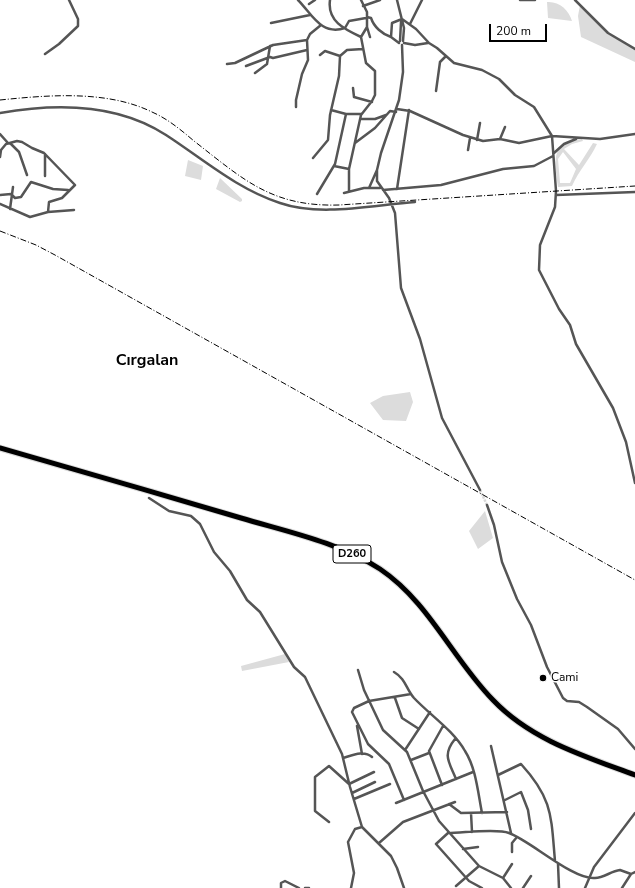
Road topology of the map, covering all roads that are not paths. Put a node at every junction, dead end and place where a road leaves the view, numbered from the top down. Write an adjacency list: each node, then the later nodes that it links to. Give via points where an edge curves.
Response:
1 (69, 0): 33 (street, via 78,19 78,27)
2 (298, 0): 15 (street)
3 (315, 0): 13 (street)
4 (330, 0): 22 (street, via 331,16)
5 (361, 0): 14 (street)
6 (380, 0): 12 (street)
7 (396, 0): 17 (street)
8 (422, 0): 20 (street)
9 (520, 0): 10 (street)
10 (536, 0)
11 (575, 0): 31 (street, via 611,35)
12 (372, 1): 14 (street)
13 (309, 4)
14 (363, 6): 16 (street, via 367,11)
15 (310, 15): 18 (street); 19 (street)
16 (366, 18): 21 (street); 22 (street, via 349,21); 25 (street, via 371,18 384,35)
17 (402, 19): 20 (street); 25 (street, via 392,23); 27 (street)
18 (271, 23)
19 (321, 25): 22 (street, via 334,31); 26 (street)
20 (409, 25): 28 (street)
21 (367, 27): 23 (street); 24 (street)
22 (345, 28): 23 (street)
23 (361, 37): 30 (street)
24 (370, 37)
25 (392, 37): 27 (street)
26 (307, 40): 29 (street); 32 (street)
27 (401, 43): 28 (street); 46 (street, via 403,72)
28 (429, 43): 36 (street)
29 (270, 46): 37 (street); 38 (street)
30 (363, 49): 35 (street, via 347,50); 43 (street, via 366,64 375,72 376,92)
31 (635, 49)
32 (307, 50): 37 (street); 44 (street, via 308,60 302,74)
33 (45, 54)
34 (320, 55): 35 (street, via 325,51)
35 (340, 56): 45 (street, via 339,76)
36 (446, 56): 42 (street, via 440,62); 57 (street, via 456,64 483,70 499,79 515,95 536,109)
37 (270, 57): 39 (street); 40 (street, via 267,65)
38 (227, 64)
39 (246, 66)
40 (255, 73)
41 (353, 88): 43 (street, via 355,98)
42 (436, 91)
43 (372, 102): 50 (street)
44 (296, 106)
45 (331, 110): 49 (street); 68 (street, via 328,140)
46 (396, 110): 47 (street); 51 (street, via 390,110); 71 (street)
47 (409, 110): 58 (street); 76 (street)
48 (0, 113): 87 (street, via 72,106 114,113 137,119 153,127 219,172 280,203 323,209)
49 (346, 114): 50 (street); 69 (street)
50 (361, 114): 52 (street)
51 (387, 115): 52 (street, via 375,119); 63 (street)
52 (360, 119): 63 (street)
53 (480, 123): 61 (street)
54 (505, 127): 60 (street)
55 (0, 134): 62 (street)
56 (635, 134): 59 (street, via 605,139)
57 (552, 136): 59 (street); 60 (street, via 519,143); 66 (street)
58 (470, 138): 61 (street); 64 (street)
59 (579, 138): 66 (street, via 564,144)
60 (500, 139): 61 (street)
61 (477, 140)
62 (8, 143): 65 (street, via 22,142); 67 (street, via 2,149); 72 (street, via 19,152)
63 (354, 144): 70 (street)
64 (468, 150)
65 (45, 154): 73 (street); 78 (street, via 75,185)
66 (553, 155): 76 (street, via 534,166 508,168 440,185); 85 (street)
67 (0, 157)
68 (313, 158)
69 (334, 166): 70 (street); 83 (street)
70 (349, 169): 79 (street)
71 (377, 170): 75 (street); 77 (street, via 376,179)
72 (27, 175)
73 (46, 176)
74 (13, 187): 82 (street)
75 (369, 188): 77 (street); 79 (street)
76 (397, 188): 77 (street)
77 (381, 189): 87 (street)
78 (68, 190): 82 (street, via 53,189 31,182 21,197 16,198); 91 (street, via 62,198 49,202)
79 (349, 191): 81 (street)
80 (635, 192): 85 (street)
81 (344, 193)
82 (11, 194): 84 (street); 89 (street)
83 (317, 194)
84 (0, 195)
85 (556, 195): 94 (street, via 556,207 540,245 539,273 570,325 575,342 613,408 626,442)
86 (415, 202): 87 (street)
87 (390, 203): 95 (street, via 395,213 404,299 420,339 443,421)
88 (0, 204): 89 (street)
89 (10, 209): 91 (street, via 30,217)
90 (74, 210): 91 (street)
91 (48, 212)
92 (0, 444): 116 (highway, D260, via 307,534 360,554 389,572 414,594 483,684 515,716 552,739)
93 (0, 448): 120 (highway, D260, via 309,538 360,557 391,577 412,596 477,682 513,718 556,744)
94 (635, 483)
95 (480, 490)
96 (149, 498): 114 (street, via 170,511 191,516 202,526 214,552 247,600 260,612 294,668 305,677)
97 (487, 505): 109 (street, via 502,562 517,599 529,620 546,667 563,698 587,707 618,729)
98 (358, 670): 102 (street)
99 (394, 672): 100 (street, via 405,680)
100 (411, 694): 101 (street); 103 (street)
101 (395, 698): 102 (street); 106 (street, via 402,718)
102 (369, 701): 104 (street, via 353,709); 110 (street, via 383,730)
103 (430, 712): 105 (street); 106 (street)
104 (356, 722): 112 (street); 129 (street, via 369,746 389,764)
105 (443, 726): 107 (street); 111 (street)
106 (419, 729): 110 (street)
107 (455, 739): 118 (street, via 466,752); 121 (street, via 447,754)
108 (491, 746): 119 (street)
109 (635, 749)
110 (405, 750): 115 (street)
111 (429, 753): 115 (street); 125 (street)
112 (362, 754): 113 (street); 114 (street)
113 (372, 757)
114 (343, 758): 123 (street)
115 (411, 760): 126 (street)
116 (635, 771)
117 (374, 772): 123 (street)
118 (473, 772): 121 (street); 135 (street)
119 (498, 775): 130 (street); 150 (street, via 521,764 534,778 550,809)
120 (635, 775)
121 (456, 779): 125 (street)
122 (375, 782): 127 (street)
123 (349, 784): 127 (street); 139 (street, via 329,766 314,778 315,812)
124 (390, 784): 128 (street)
125 (442, 784): 126 (street)
126 (423, 791): 129 (street); 134 (street)
127 (352, 793): 128 (street)
128 (354, 799): 140 (street)
129 (404, 800): 132 (street)
130 (504, 800): 136 (street); 141 (street, via 521,792 528,810)
131 (455, 802): 133 (street)
132 (396, 803)
133 (449, 804): 134 (street); 137 (street, via 459,813)
134 (432, 811): 143 (street); 146 (street, via 400,824)
135 (482, 812): 136 (street); 137 (street)
136 (507, 812): 144 (street)
137 (471, 813): 142 (street)
138 (635, 813): 158 (street)
139 (329, 822)
140 (362, 827): 146 (street); 164 (street, via 355,828 348,842 354,873)
141 (531, 829)
142 (472, 832): 143 (street); 144 (street, via 503,831)
143 (448, 833): 148 (street); 156 (street, via 436,844)
144 (511, 834): 145 (street)
145 (517, 837): 149 (street, via 512,842); 150 (street)
146 (379, 843): 165 (street, via 395,864)
147 (478, 847): 148 (street)
148 (463, 849): 152 (street)
149 (512, 852)
150 (556, 862): 158 (street); 169 (street)
151 (512, 864): 157 (street)
152 (479, 866): 156 (street); 157 (street)
153 (635, 872): 154 (street)
154 (631, 874): 158 (street, via 620,870 599,878); 171 (street)
155 (531, 876): 168 (street)
156 (466, 878): 159 (street); 166 (street)
157 (503, 878): 167 (street)
158 (588, 878): 170 (street)
159 (456, 886)
160 (281, 888): 161 (street, via 281,883 285,881)
161 (299, 888)
162 (305, 888): 163 (street)
163 (309, 888)
164 (351, 888)
165 (404, 888)
166 (482, 888)
167 (511, 888)
168 (525, 888)
169 (559, 888)
170 (585, 888)
171 (622, 888)

